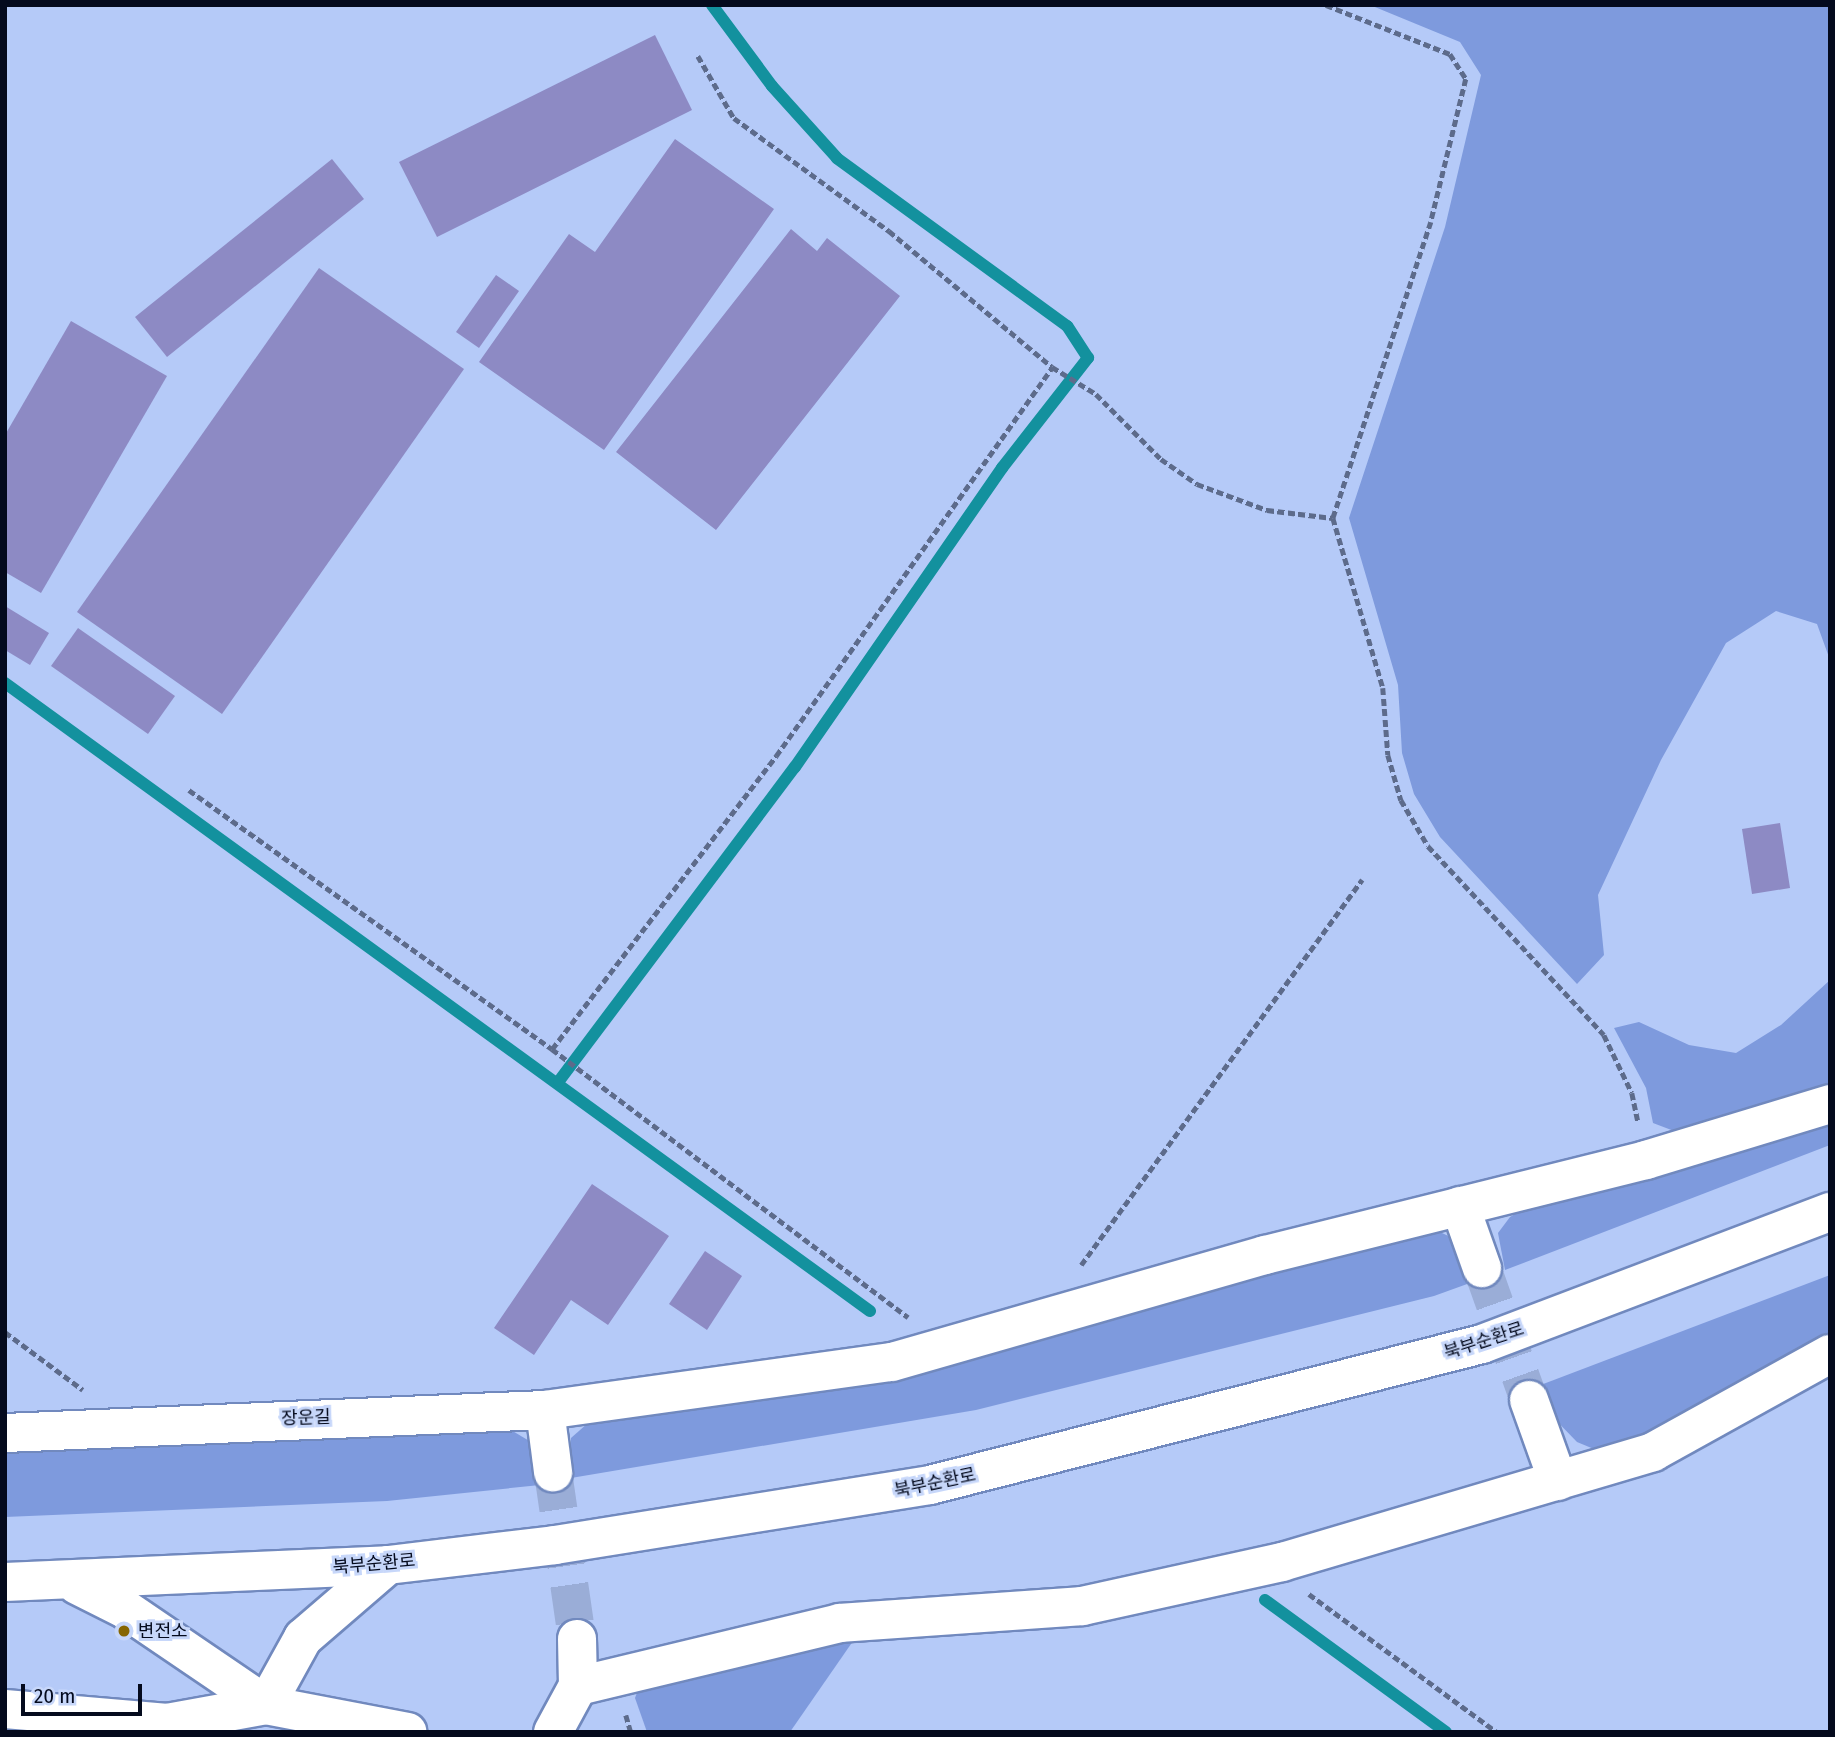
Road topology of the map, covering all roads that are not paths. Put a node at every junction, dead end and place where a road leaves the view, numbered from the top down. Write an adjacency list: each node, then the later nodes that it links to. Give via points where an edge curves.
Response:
1 (1830, 1104): 2 (street, 장운길, via 1646,1160)
2 (1460, 1206): 4 (street); 7 (street, 장운길, via 892,1362)
3 (1830, 1212): 11 (street, 북부순환로, via 1482,1344 1146,1435 783,1511)
4 (1482, 1268)
5 (1830, 1354): 10 (street, via 1653,1452)
6 (1529, 1400): 10 (street)
7 (545, 1410): 8 (street, 장운길); 9 (street)
8 (5, 1433)
9 (553, 1472)
10 (1558, 1481): 15 (street, via 1282,1562 1082,1606 840,1623)
11 (388, 1564): 13 (street, 북부순환로); 17 (street, via 303,1638)
12 (5, 1582): 13 (street, 북부순환로)
13 (75, 1584): 17 (street, via 125,1609)
14 (577, 1639): 15 (street)
15 (578, 1686): 19 (street)
16 (5, 1709): 17 (street, via 167,1723)
17 (264, 1718): 18 (street)
18 (407, 1732)
19 (552, 1732)

